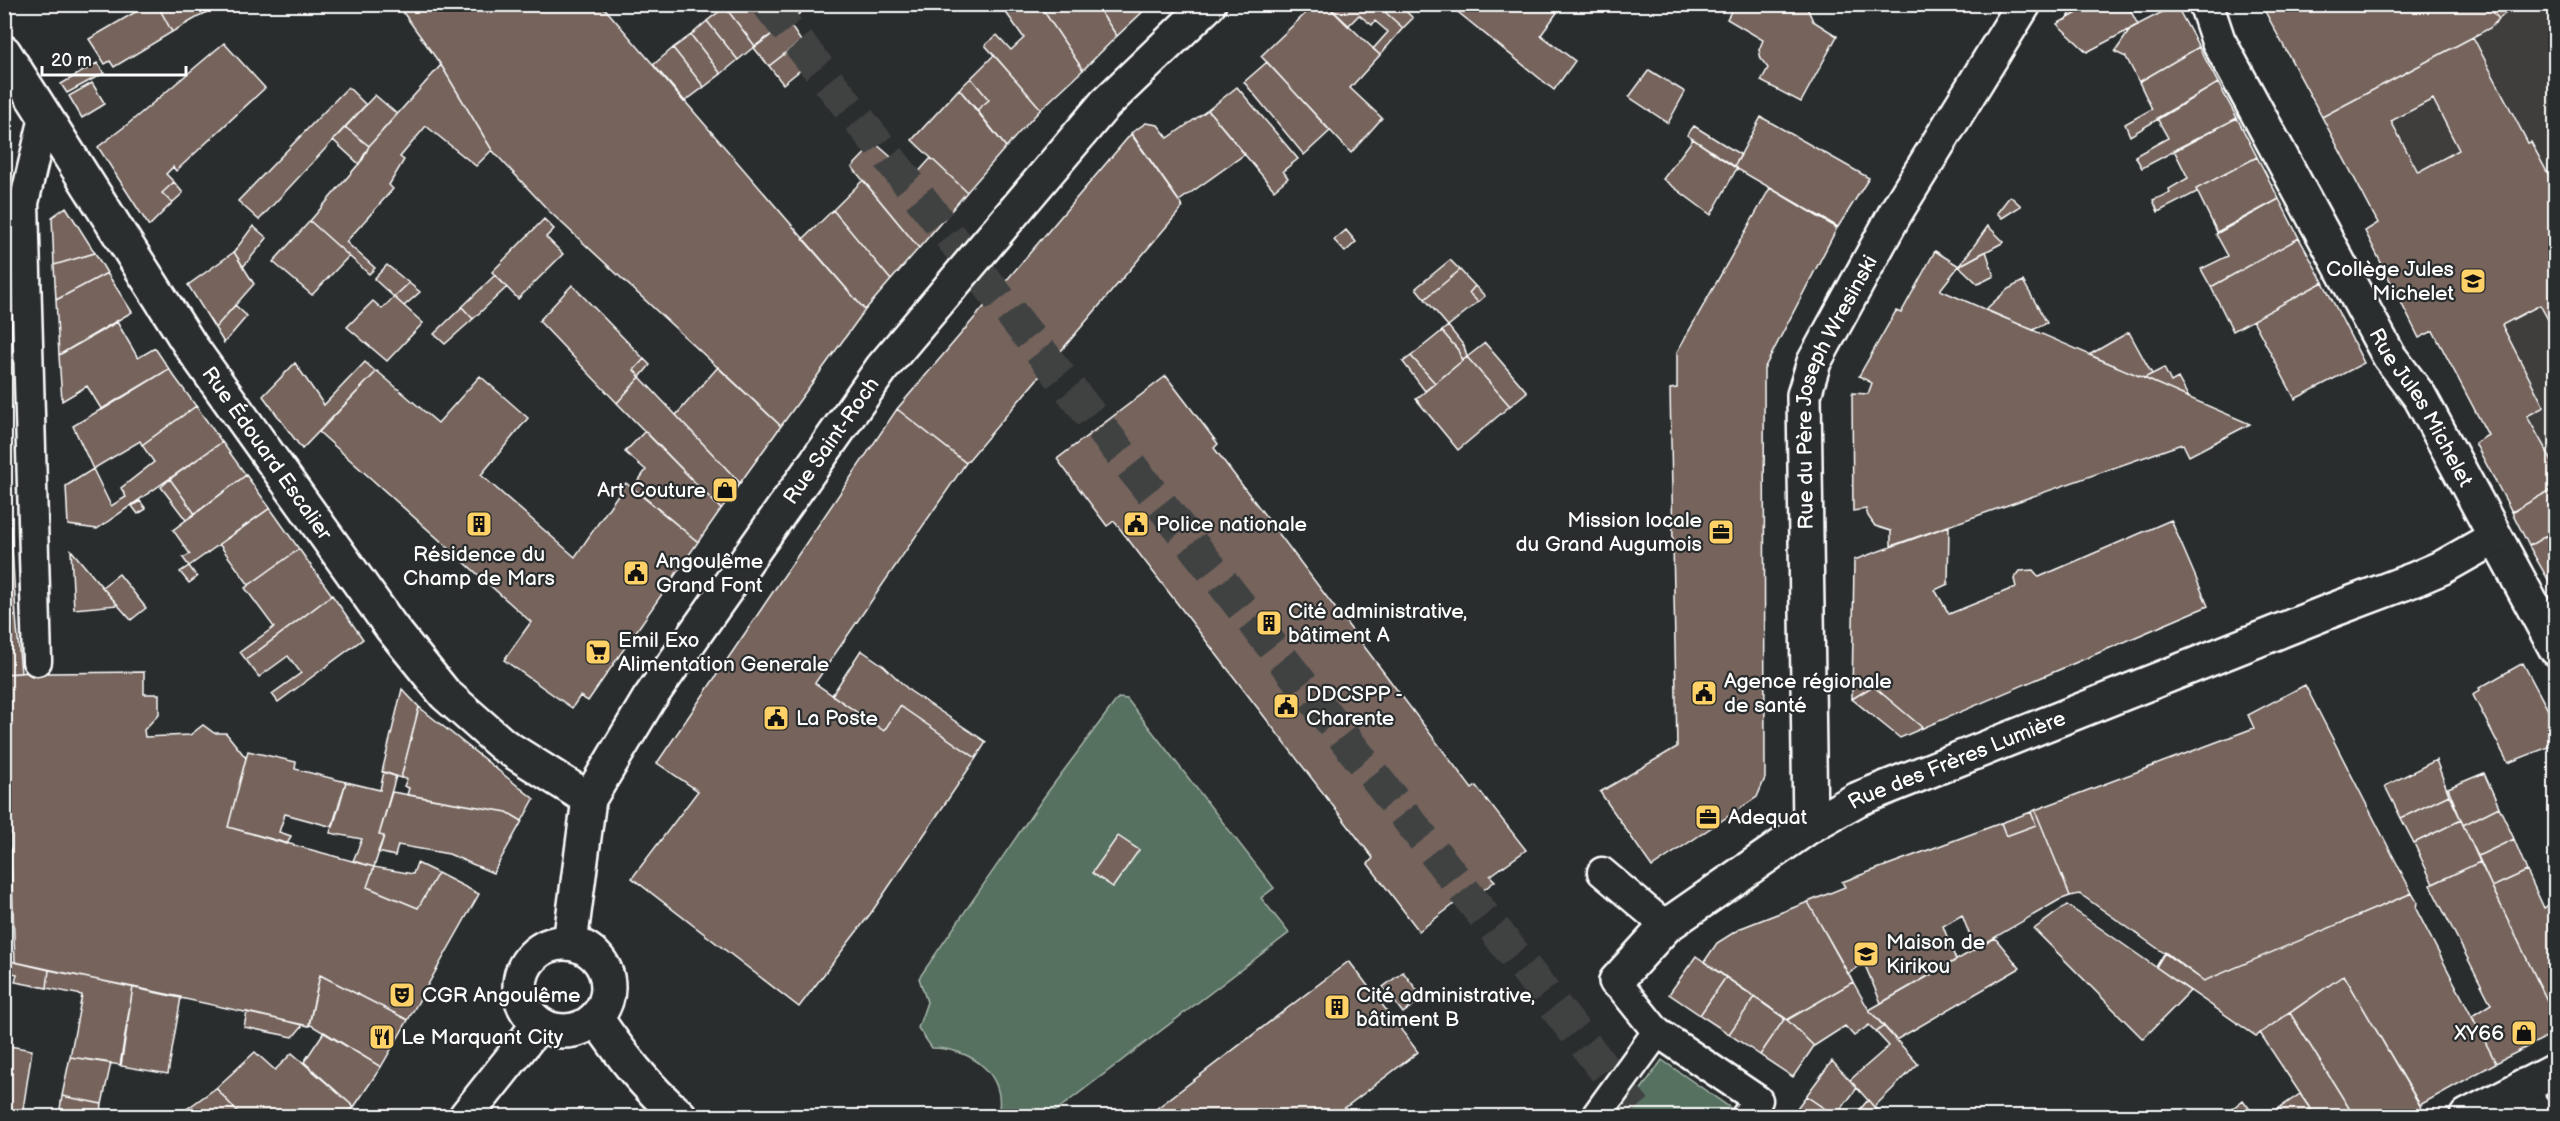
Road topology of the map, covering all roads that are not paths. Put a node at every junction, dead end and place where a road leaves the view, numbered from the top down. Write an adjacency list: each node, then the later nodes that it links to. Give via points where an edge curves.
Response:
1 (1209, 4): 9 (street, Rue Saint-Roch, via 1105,104 882,368 649,699)
2 (2024, 4): 10 (street, Rue du Père Joseph Wresinski, via 1896,213 1814,362 1804,395)
3 (2206, 4): 6 (street, Rue Jules Michelet, via 2229,61 2389,356 2420,397)
4 (4, 52): 5 (street, Rue Édouard Escalier)
5 (44, 117): 8 (lane, via 24,203); 9 (street, Rue Édouard Escalier, via 190,345 401,640 445,694 503,745)
6 (2494, 538): 7 (street, Rue Jules Michelet); 10 (street, Rue des Frères Lumière, via 2434,571 1868,795)
7 (2556, 649)
8 (37, 660)
9 (589, 799): 13 (street, Rue Saint-Roch)
10 (1810, 825): 12 (street, Rue des Frères Lumière)
11 (1602, 873): 12 (lane)
12 (1666, 926): 14 (street, Rue des Frères Lumière)
13 (570, 943): 15 (street, via 587,950 603,965 608,994); 16 (street, via 538,950 521,974 519,989 523,1003)
14 (1616, 981): 17 (lane, Rue des Frères Lumière)
15 (596, 1018): 16 (street, via 572,1030); 21 (street, via 631,1068)
16 (539, 1024): 20 (street)
17 (1658, 1032): 22 (lane); 23 (lane, Rue des Frères Lumière, via 1758,1100)
18 (2556, 1070): 19 (street)
19 (2523, 1086): 24 (street); 25 (street)
20 (466, 1116)
21 (680, 1116)
22 (1596, 1116)
23 (1746, 1116)
24 (2467, 1116)
25 (2540, 1116)

